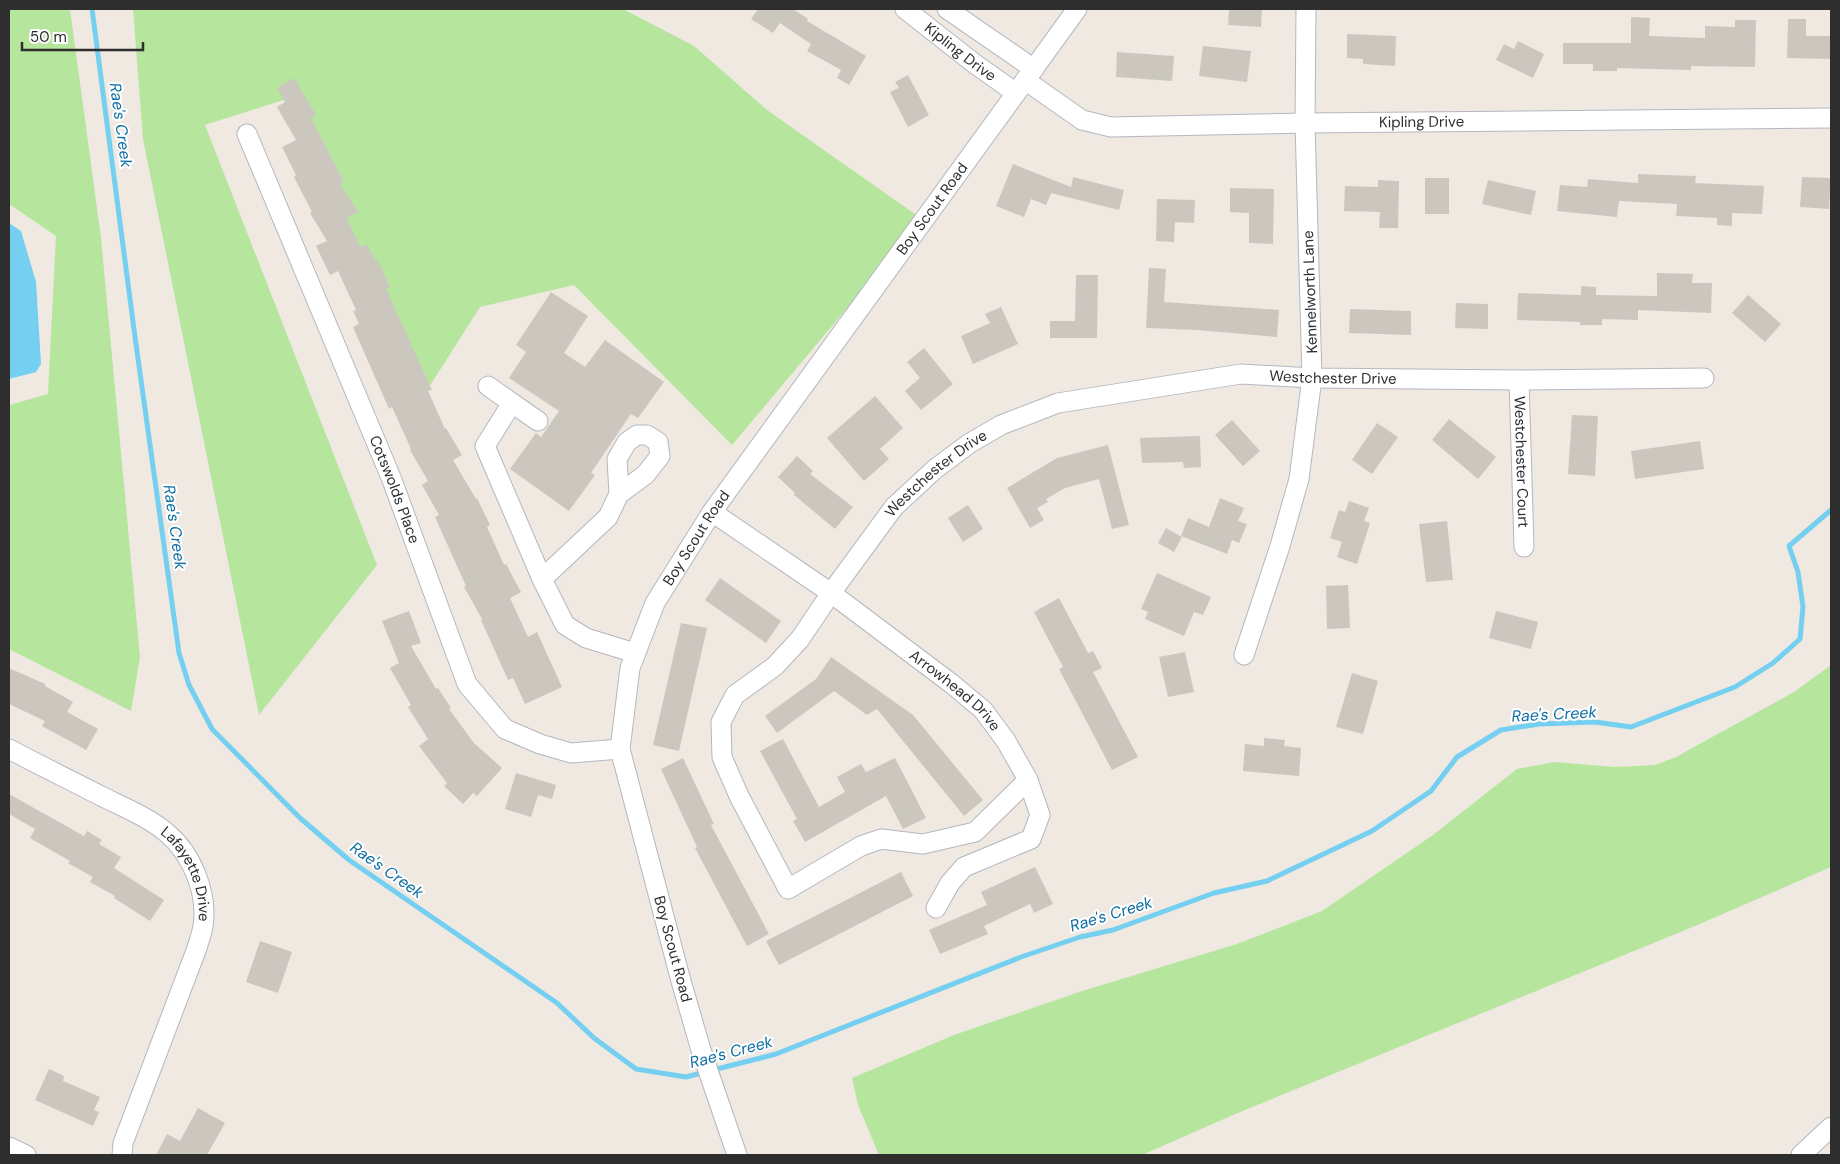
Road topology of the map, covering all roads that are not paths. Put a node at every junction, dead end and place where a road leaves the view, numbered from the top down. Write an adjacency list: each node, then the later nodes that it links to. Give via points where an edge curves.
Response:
1 (905, 9): 5 (street, Kipling Drive, via 975,64)
2 (947, 9): 5 (street, Kipling Drive)
3 (1077, 9): 5 (street, Boy Scout Road)
4 (1306, 9): 7 (street, Kennelworth Lane)
5 (1025, 81): 7 (street, Kipling Drive, via 1082,120 1111,127); 16 (street, Boy Scout Road)
6 (1831, 118): 7 (street, Kipling Drive)
7 (1305, 123): 9 (street, Kennelworth Lane)
8 (247, 134): 23 (street, Cotswolds Place, via 392,480 466,684 505,729 540,744 571,754)
9 (1312, 378): 11 (street, Westchester Drive); 19 (street, Westchester Drive, via 1242,374 1058,403 1001,425 970,443 894,507); 21 (street, Kennelworth Lane, via 1299,479)
10 (1704, 378): 11 (street, Westchester Drive)
11 (1519, 380): 17 (street, Westchester Court)
12 (488, 386): 13 (street)
13 (512, 403): 14 (street); 18 (street, via 485,446)
14 (538, 421)
15 (619, 494): 18 (street, via 608,517)
16 (712, 512): 19 (street, Arrowhead Drive); 20 (street, Boy Scout Road, via 655,603)
17 (1524, 547)
18 (542, 579): 20 (street, via 565,626 586,638)
19 (831, 593): 24 (street, Arrowhead Drive, via 983,710 1006,741); 24 (street, Westchester Drive, via 800,639 775,666 734,695 721,722 722,757 788,888 861,846 881,839 923,844 975,832)
20 (635, 653): 23 (street, Boy Scout Road, via 630,668)
21 (1244, 655)
22 (9, 749): 28 (street, Lafayette Drive, via 167,833 182,847 201,889 203,926 197,948)
23 (620, 749): 30 (street, Boy Scout Road, via 681,982)
24 (1028, 780): 25 (street, Arrowhead Drive, via 1040,815 1031,839 964,867 950,883)
25 (936, 908)
26 (1831, 1127): 31 (street)
27 (9, 1147): 29 (street)
28 (119, 1151)
29 (26, 1155)
30 (737, 1155)
31 (1800, 1155)

